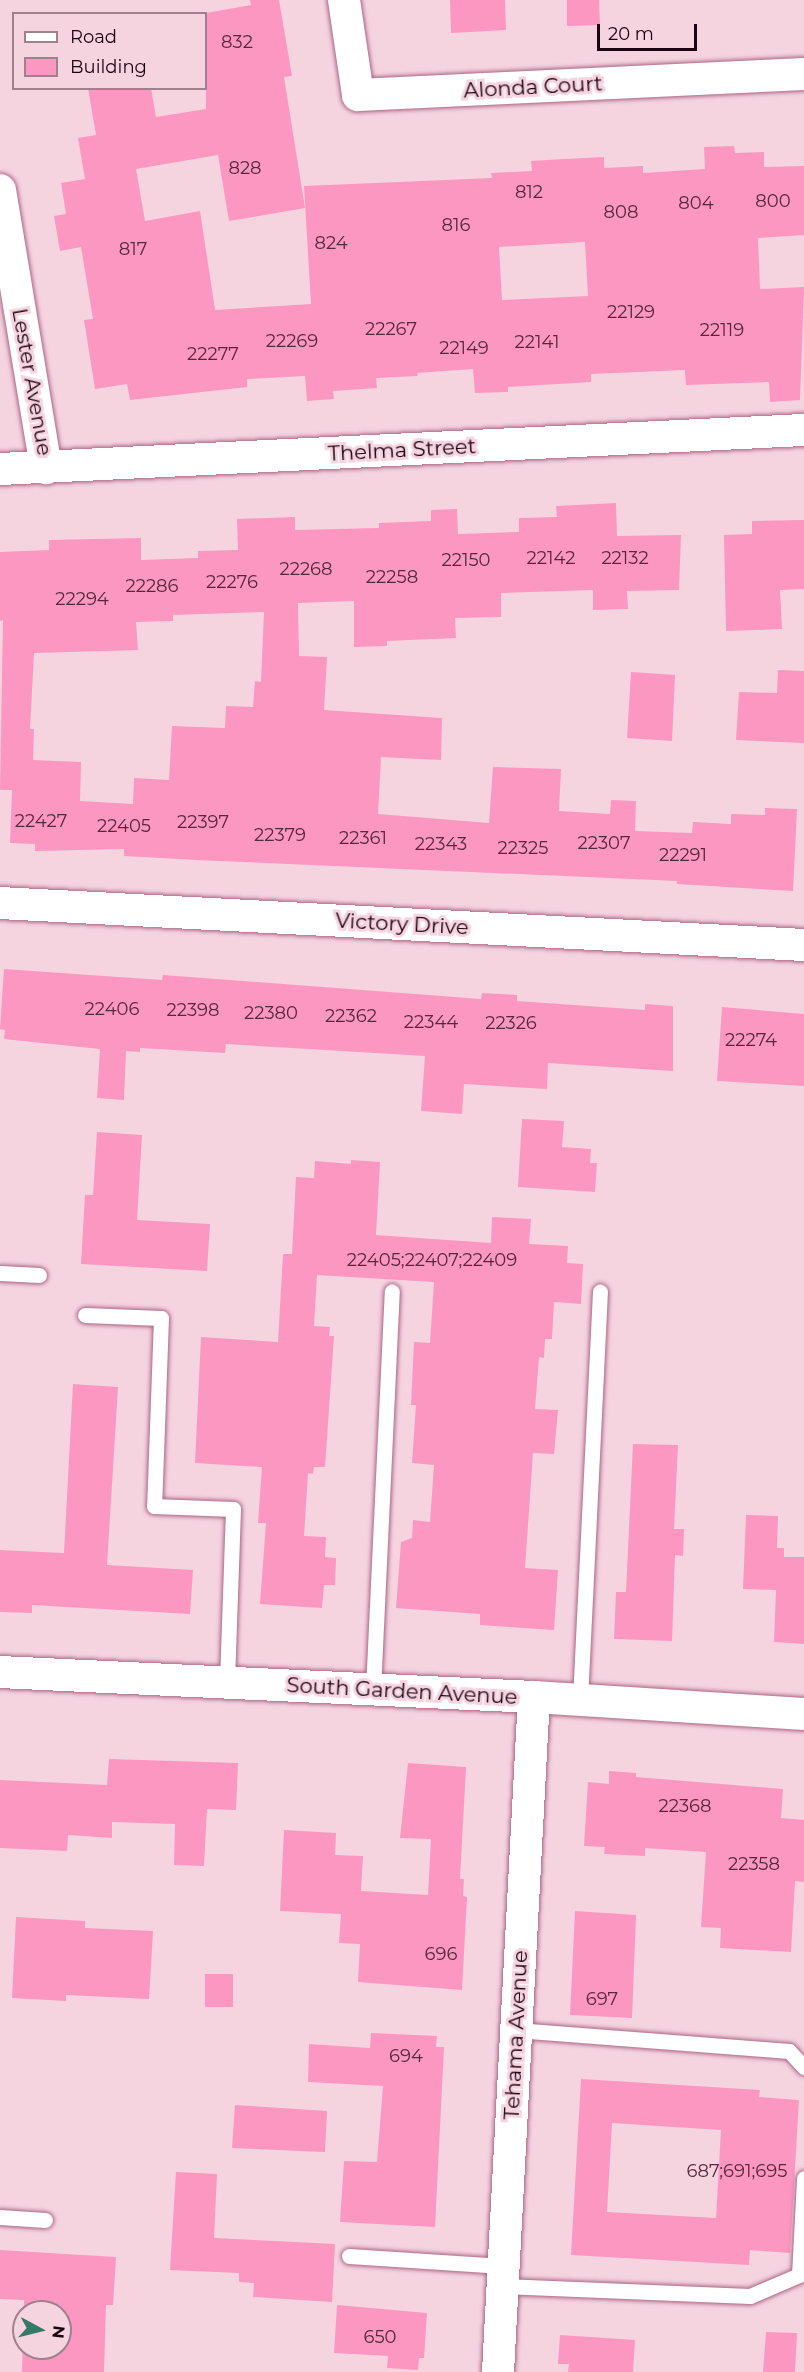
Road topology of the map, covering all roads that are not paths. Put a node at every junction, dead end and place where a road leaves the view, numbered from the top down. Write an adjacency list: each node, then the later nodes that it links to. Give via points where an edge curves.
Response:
1 (344, 0): 2 (street, Alonda Court, via 358,95)
2 (804, 74)
3 (0, 190): 5 (street, Lester Avenue)
4 (804, 430): 5 (street, Thelma Street)
5 (46, 468): 6 (street, Thelma Street)
6 (0, 469)
7 (0, 903): 8 (street, Victory Drive)
8 (804, 945)
9 (0, 1273): 10 (lane)
10 (39, 1275)
11 (392, 1291): 16 (lane)
12 (600, 1291): 18 (lane)
13 (85, 1315): 15 (lane, via 161,1318 154,1506 233,1509)
14 (0, 1672): 15 (street, South Garden Avenue)
15 (227, 1683): 16 (street, South Garden Avenue)
16 (374, 1690): 17 (street, South Garden Avenue)
17 (534, 1697): 18 (street, South Garden Avenue); 20 (street, Tehama Avenue)
18 (580, 1701): 19 (street, South Garden Avenue)
19 (804, 1714)
20 (516, 2030): 21 (lane, via 789,2051); 26 (street, Tehama Avenue)
21 (804, 2067)
22 (804, 2178): 26 (lane, via 799,2275 750,2296)
23 (0, 2217): 24 (lane)
24 (45, 2220)
25 (349, 2256): 26 (lane)
26 (503, 2276): 27 (street, Tehama Avenue)
27 (498, 2372)

